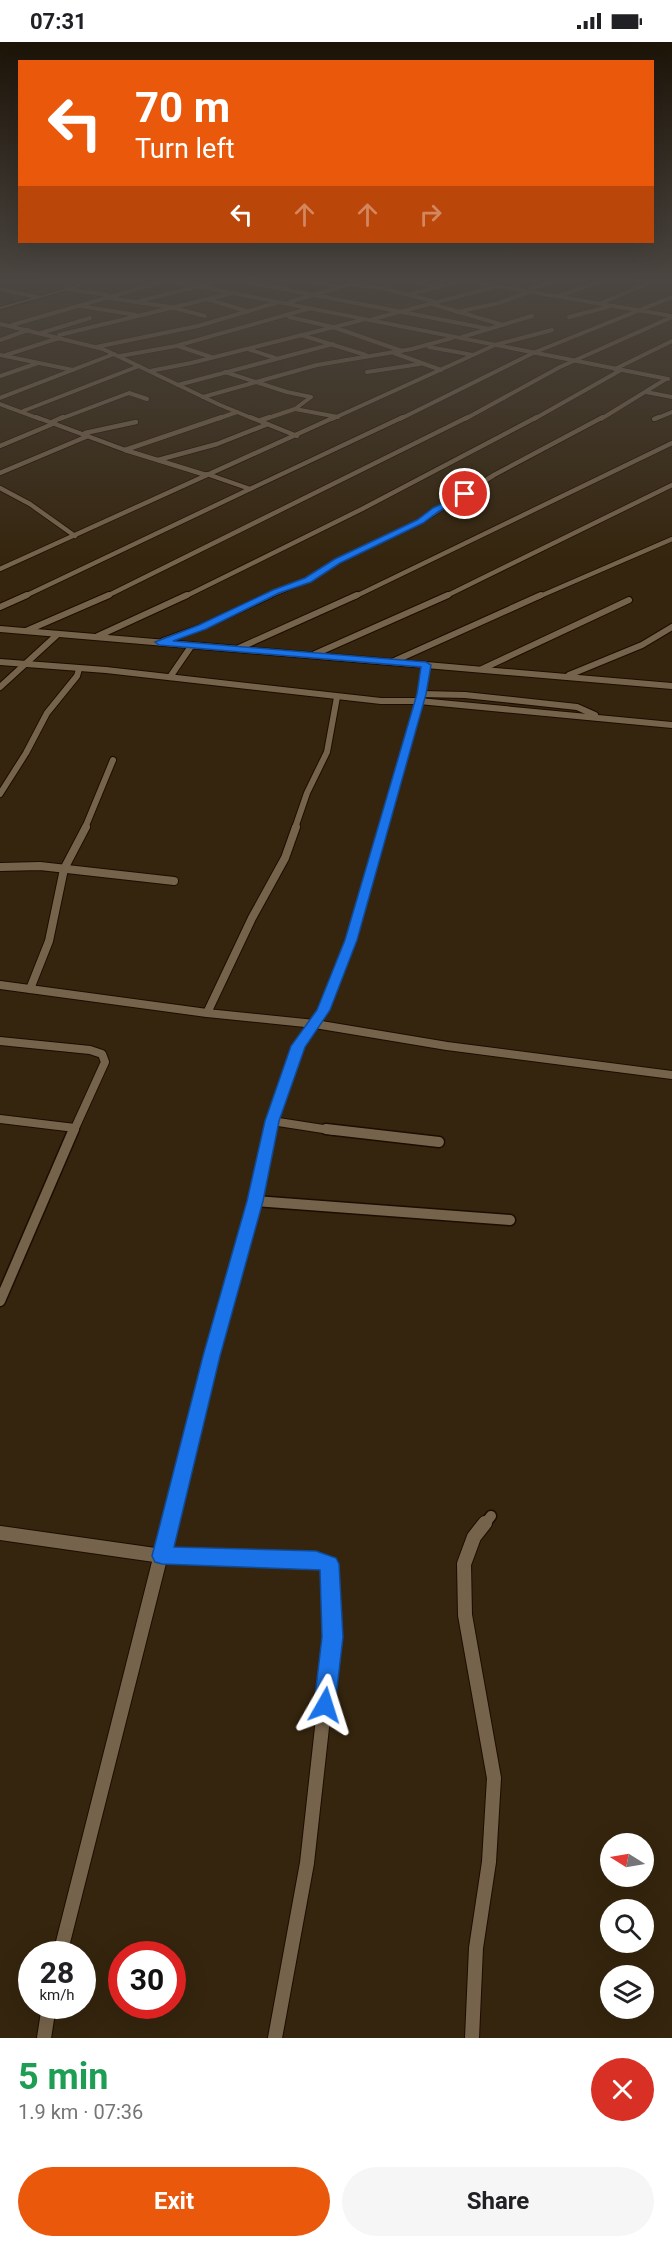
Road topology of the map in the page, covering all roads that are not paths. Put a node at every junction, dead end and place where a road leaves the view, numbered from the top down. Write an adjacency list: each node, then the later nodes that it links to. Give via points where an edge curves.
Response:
1 (60, 375): 20 (street)
2 (115, 375): 24 (street)
3 (157, 375): 16 (street)
4 (214, 375): 16 (street)
5 (235, 375): 15 (street)
6 (282, 375): 15 (street)
7 (430, 375): 27 (street)
8 (488, 375): 44 (street)
9 (547, 375): 52 (street, via 135,584)
10 (611, 375): 54 (street, via 384,499)
11 (644, 375): 13 (street)
12 (665, 375): 13 (street)
13 (659, 378): 14 (street)
14 (669, 380): 17 (street)
15 (258, 382): 18 (street); 23 (street, via 311,398)
16 (178, 385): 18 (street)
17 (646, 392): 19 (street); 55 (street, via 420,522 338,561 308,580)
18 (203, 397): 25 (street)
19 (672, 397)
20 (0, 398)
21 (147, 399): 30 (street, via 129,393)
22 (0, 404): 24 (street)
23 (294, 409): 27 (street); 29 (street)
24 (22, 411): 30 (street)
25 (237, 412): 29 (street); 38 (street)
26 (672, 412): 28 (street)
27 (339, 417): 35 (street)
28 (654, 419)
29 (260, 420): 32 (street)
30 (54, 422): 33 (street); 37 (street)
31 (136, 422): 33 (street)
32 (268, 424): 35 (street); 39 (street, via 217,444)
33 (82, 433): 34 (street)
34 (88, 436): 38 (street); 40 (street)
35 (297, 436): 41 (street)
36 (672, 443): 57 (street, via 402,575)
37 (0, 446)
38 (125, 450): 39 (street)
39 (158, 460): 41 (street)
40 (0, 473)
41 (206, 475): 44 (street); 45 (street)
42 (672, 485): 58 (street, via 475,583)
43 (0, 488): 45 (street)
44 (250, 489): 49 (street)
45 (75, 536): 47 (street)
46 (672, 539): 60 (street)
47 (0, 569)
48 (629, 600): 64 (street)
49 (0, 607)
50 (672, 627): 66 (street, via 642,645)
51 (0, 629): 52 (street)
52 (25, 631): 53 (street)
53 (58, 634): 54 (street); 61 (street)
54 (96, 637): 55 (street)
55 (159, 642): 56 (street)
56 (192, 645): 57 (street); 65 (street)
57 (237, 649): 58 (street)
58 (314, 654): 60 (street)
59 (0, 662): 61 (street)
60 (392, 662): 62 (street)
61 (28, 664): 63 (street); 70 (street)
62 (426, 665): 64 (street); 72 (street)
63 (79, 669): 65 (street); 75 (street, via 47,714)
64 (481, 670): 66 (street)
65 (170, 677): 71 (street)
66 (566, 677): 68 (street)
67 (672, 680): 68 (street)
68 (663, 685): 69 (street)
69 (672, 686)
70 (0, 687)
71 (338, 697): 72 (street, via 381,701); 81 (street, via 327,752 306,793 285,858)
72 (420, 697): 73 (street, via 465,695 577,707 600,718); 82 (street, via 351,940)
73 (672, 725)
74 (113, 760): 77 (street, via 80,842)
75 (0, 794)
76 (0, 867): 77 (street)
77 (64, 869): 78 (street); 80 (street, via 49,941)
78 (174, 881)
79 (0, 985): 80 (street)
80 (30, 989): 81 (street)
81 (207, 1013): 82 (street)
82 (315, 1024): 84 (street, via 447,1046); 86 (street, via 298,1046)
83 (0, 1041): 87 (street, via 102,1054 105,1062)
84 (672, 1075)
85 (0, 1119): 87 (street)
86 (272, 1121): 88 (street); 89 (street)
87 (75, 1128): 91 (street)
88 (439, 1142)
89 (255, 1201): 90 (street); 94 (street)
90 (510, 1220)
91 (0, 1301)
92 (492, 1516): 99 (street, via 474,1537 464,1564 465,1615 494,1778 489,1862 476,1948)
93 (0, 1533): 94 (street)
94 (162, 1556): 95 (street); 98 (street, via 316,1560 326,1561 331,1571 332,1637 307,1863)
95 (63, 1941)
96 (48, 2019): 97 (street)
97 (44, 2038)
98 (275, 2038)
99 (472, 2038)

